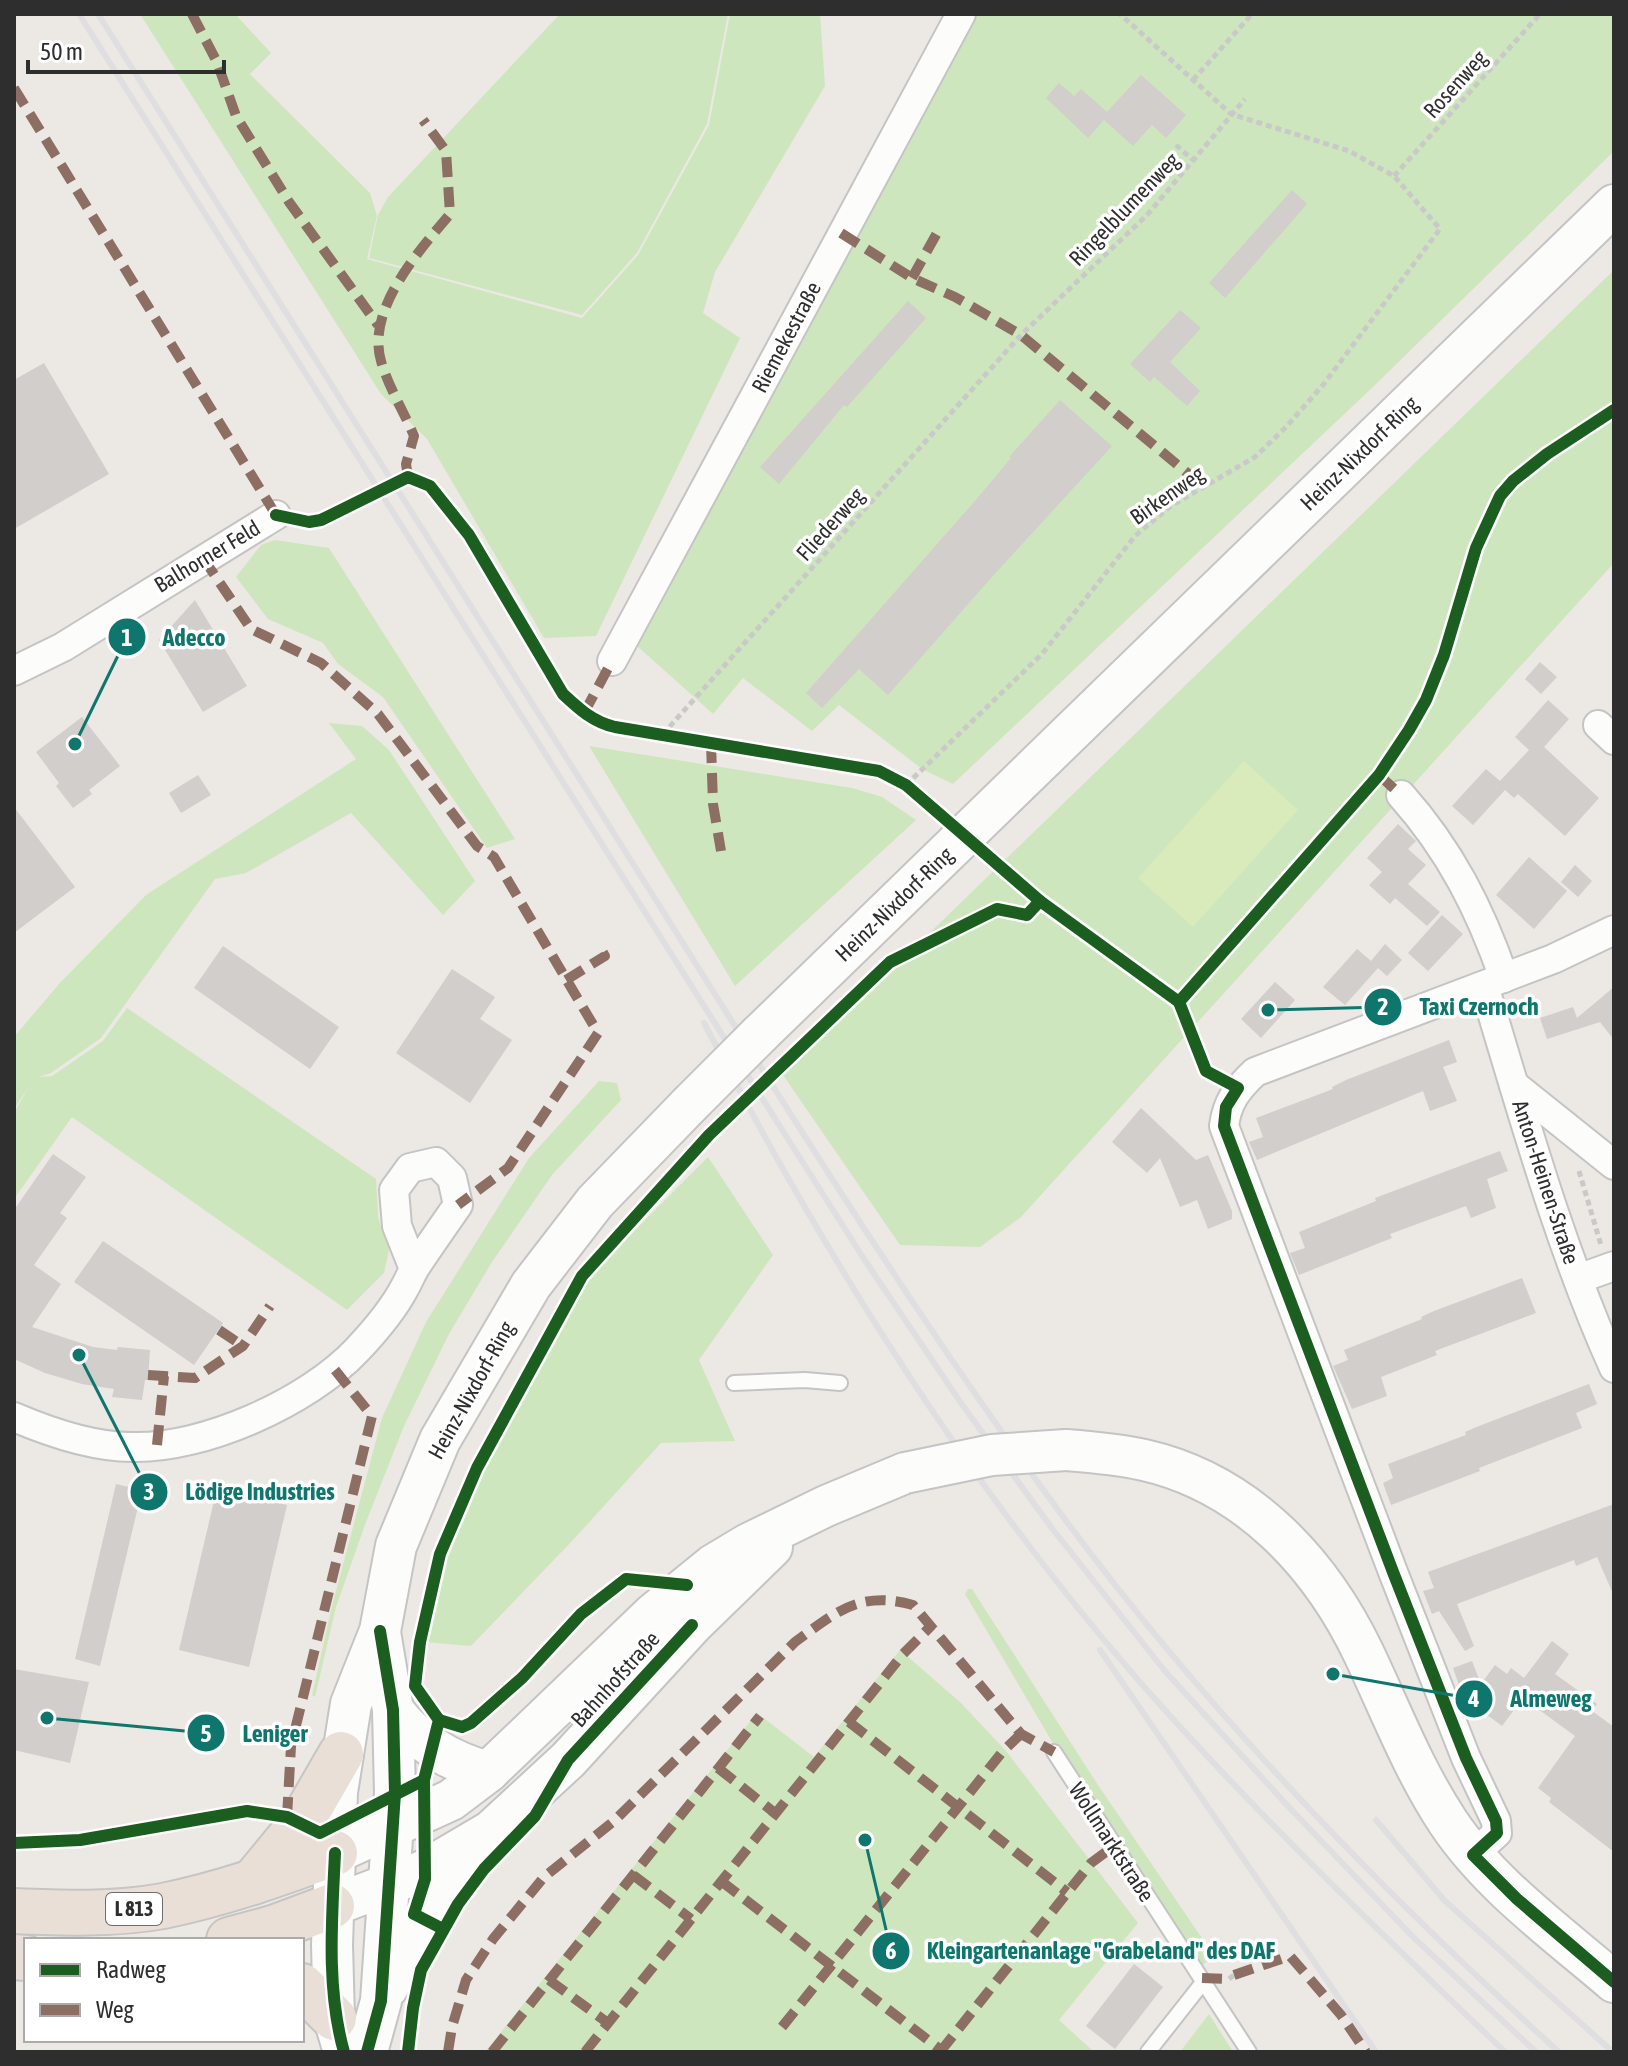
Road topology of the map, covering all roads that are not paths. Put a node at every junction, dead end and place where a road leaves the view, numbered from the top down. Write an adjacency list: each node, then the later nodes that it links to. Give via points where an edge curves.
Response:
1 (961, 14): 4 (street, Riemekestraße)
2 (1614, 205): 18 (main road, Heinz-Nixdorf-Ring, bridge, via 760,1034 595,1202 531,1285 440,1440 396,1546)
3 (276, 515): 5 (street, Balhorner Feld, via 63,647)
4 (612, 661)
5 (14, 671)
6 (1401, 795): 8 (street, Anton-Heinen-Straße, via 1431,832 1485,924)
7 (1614, 930): 8 (street)
8 (1494, 982): 9 (street, Anton-Heinen-Straße); 26 (street, via 1255,1072 1226,1107 1224,1126 1393,1572 1496,1821 1497,1833)
9 (1514, 1085): 10 (street, Anton-Heinen-Straße); 12 (street, Anton-Heinen-Straße)
10 (1614, 1165)
11 (414, 1269): 16 (street, via 389,1312 342,1364 273,1409 236,1425 178,1442 133,1447 39,1428)
12 (1598, 1271): 13 (street, Anton-Heinen-Straße)
13 (1614, 1368)
14 (734, 1383): 15 (lane)
15 (840, 1383)
16 (14, 1417)
17 (793, 1524): 22 (main road, Bahnhofstraße, via 748,1544 687,1585); 24 (main road, Bahnhofstraße, via 568,1760); 26 (main road, Bahnhofstraße, bridge, via 905,1473 992,1455 1110,1453 1178,1470 1237,1500 1301,1555 1343,1613 1423,1783)
18 (380, 1631): 19 (main road, Heinz-Nixdorf-Ring); 21 (main road, Heinz-Nixdorf-Ring, via 351,1704)
19 (393, 1710): 22 (main road, via 432,1748); 23 (main road, Heinz-Nixdorf-Ring)
20 (1054, 1752): 32 (lane, Wollmarktstraße)
21 (341, 1754): 25 (main road, Heinz-Nixdorf-Ring); 27 (highway, via 300,1825)
22 (488, 1772): 23 (main road, Bahnhofstraße, via 451,1800)
23 (394, 1828): 25 (main road, Bahnhofstraße); 28 (main road, Heinz-Nixdorf-Ring)
24 (491, 1831): 28 (main road, Bahnhofstraße, via 423,1871); 35 (main road, via 423,1919)
25 (335, 1853): 27 (highway, L 813); 29 (main road, Heinz-Nixdorf-Ring)
26 (1473, 1855): 33 (main road, Bahnhofstraße)
27 (251, 1884): 30 (highway, L 813, via 161,1906 80,1914)
28 (389, 1884): 29 (main road, Bahnhofstraße); 35 (main road, Heinz-Nixdorf-Ring)
29 (332, 1906): 31 (highway); 36 (main road, Heinz-Nixdorf-Ring)
30 (14, 1911)
31 (236, 1938)
32 (1204, 1981): 38 (lane); 39 (lane, Wollmarktstraße)
33 (1614, 1982)
34 (304, 1989): 36 (highway)
35 (381, 2001): 37 (main road)
36 (339, 2035)
37 (367, 2052)
38 (1148, 2052)
39 (1249, 2052)

